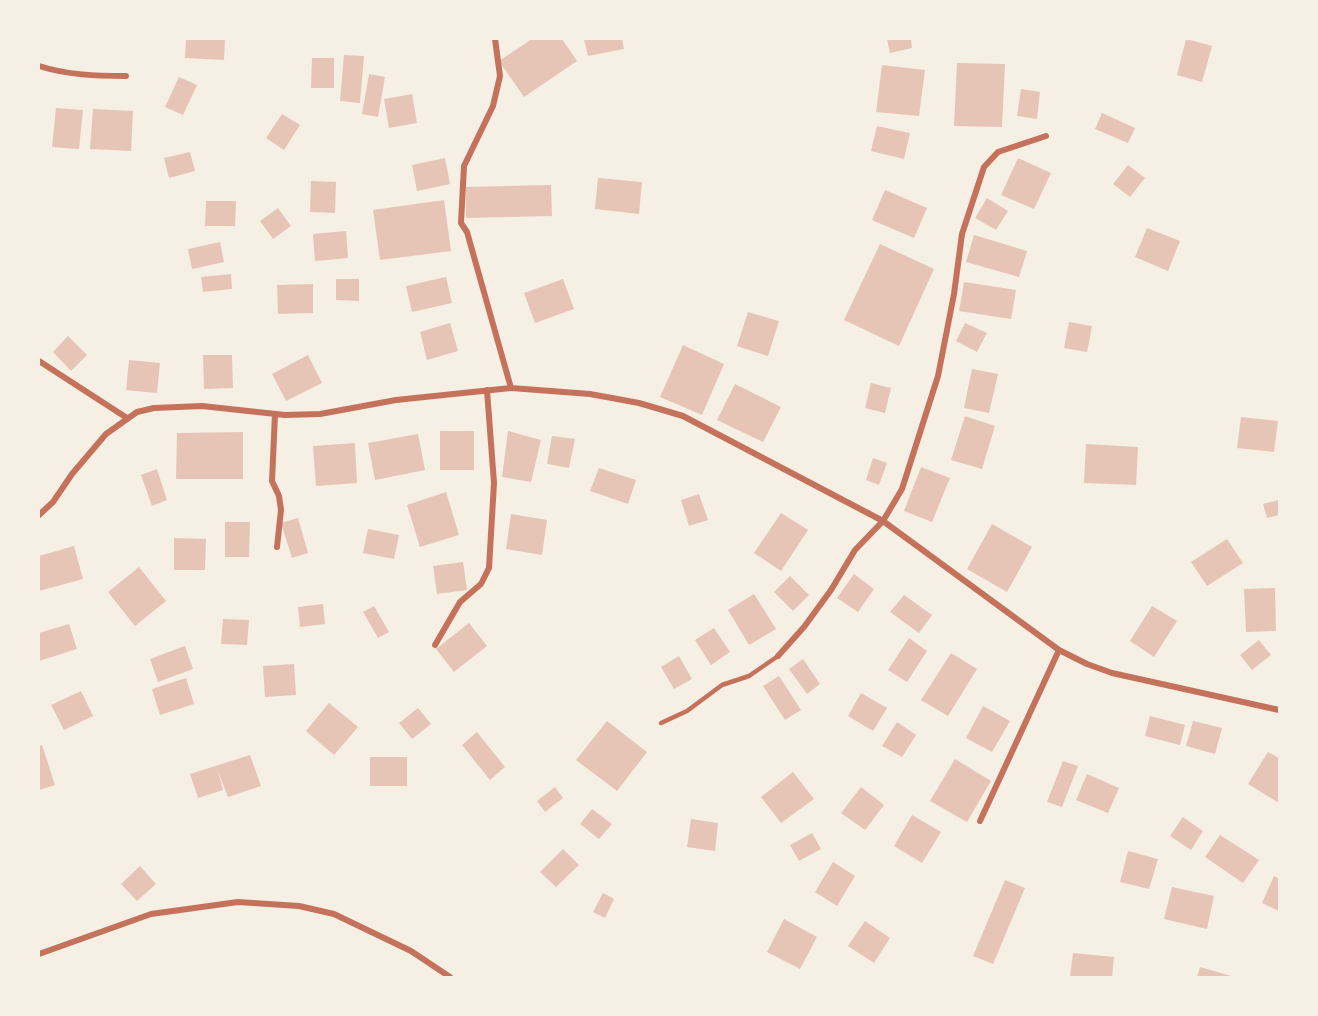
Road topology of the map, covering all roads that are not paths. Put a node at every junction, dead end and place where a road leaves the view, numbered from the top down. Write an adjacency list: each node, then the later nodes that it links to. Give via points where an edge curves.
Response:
1 (495, 39): 6 (street, via 500,76 493,106 464,166 461,223 467,232)
2 (39, 66): 3 (street)
3 (126, 76)
4 (1046, 136): 11 (street, via 998,152 984,167 962,234 938,376 902,489)
5 (39, 361): 9 (street)
6 (511, 388): 7 (street); 11 (street, via 590,394 683,416)
7 (486, 390): 8 (street, via 320,414); 13 (street, via 494,483 489,568 481,584 460,602)
8 (274, 414): 9 (street, via 202,406 154,408); 12 (street, via 272,480 281,510)
9 (127, 418): 10 (street, via 106,434)
10 (39, 515)
11 (883, 521): 14 (street); 15 (street, via 855,550 831,590)
12 (277, 548)
13 (435, 645)
14 (1059, 651): 16 (street, via 1112,673); 18 (street)
15 (778, 656): 17 (lane)
16 (1279, 710)
17 (661, 723)
18 (980, 821)
19 (39, 954): 20 (street, via 151,914 238,902 299,906 334,914 411,951)
20 (450, 977)

